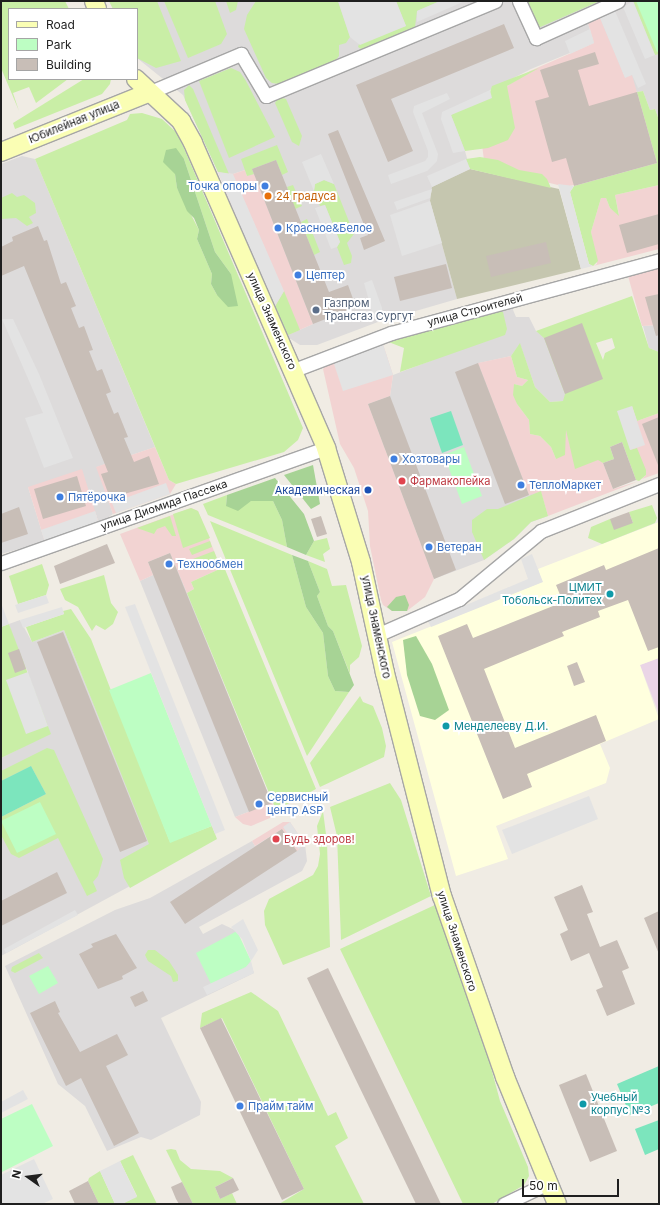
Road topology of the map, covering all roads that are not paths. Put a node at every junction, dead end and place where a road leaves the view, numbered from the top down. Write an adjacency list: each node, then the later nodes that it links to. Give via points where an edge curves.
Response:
1 (495, 1): 5 (street, via 266,96 241,54)
2 (519, 1): 3 (street, via 536,38)
3 (618, 1)
4 (137, 80): 5 (main road, улица Знаменского)
5 (148, 92): 6 (main road, Юбилейная улица); 8 (main road, улица Знаменского, via 181,121 193,142)
6 (1, 152)
7 (659, 260): 8 (street, улица Строителей, via 391,332)
8 (294, 370): 9 (main road, улица Знаменского)
9 (326, 448): 11 (street, улица Диомида Пассека); 12 (main road, улица Знаменского, via 361,562)
10 (659, 484): 12 (street, via 541,531 459,599)
11 (1, 563)
12 (377, 635): 13 (main road, улица Знаменского, via 454,933 505,1077)
13 (548, 1183): 14 (street); 15 (main road, улица Знаменского)
14 (504, 1204)
15 (557, 1204)

